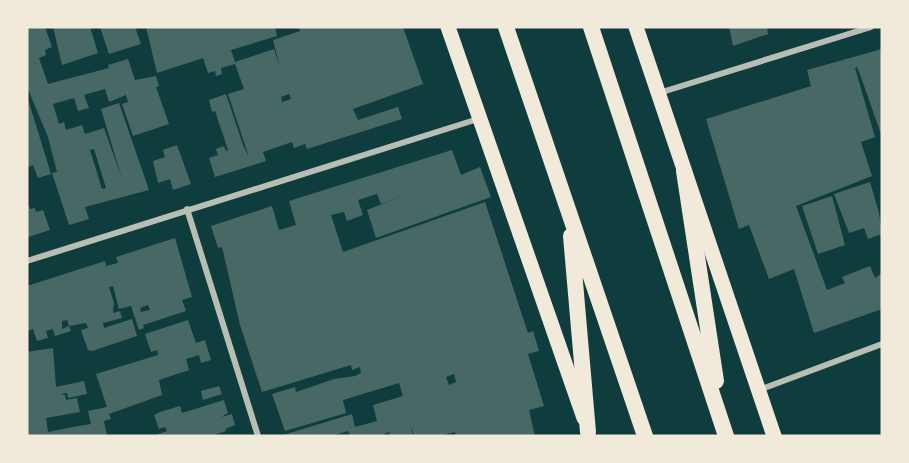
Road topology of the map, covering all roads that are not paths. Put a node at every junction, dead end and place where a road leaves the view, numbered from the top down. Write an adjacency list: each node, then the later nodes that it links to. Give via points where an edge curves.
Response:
1 (448, 27): 7 (main road)
2 (506, 27): 9 (highway)
3 (591, 27): 14 (highway)
4 (636, 27): 6 (main road)
5 (871, 27): 6 (street)
6 (658, 93): 8 (main road)
7 (479, 119): 10 (street); 15 (main road)
8 (684, 171): 13 (main road); 14 (highway)
9 (568, 208): 15 (highway); 17 (highway)
10 (187, 209): 11 (street); 16 (street)
11 (27, 261)
12 (882, 344): 13 (street)
13 (758, 390): 18 (main road)
14 (725, 433)
15 (589, 434)
16 (258, 436)
17 (645, 436)
18 (774, 436)

